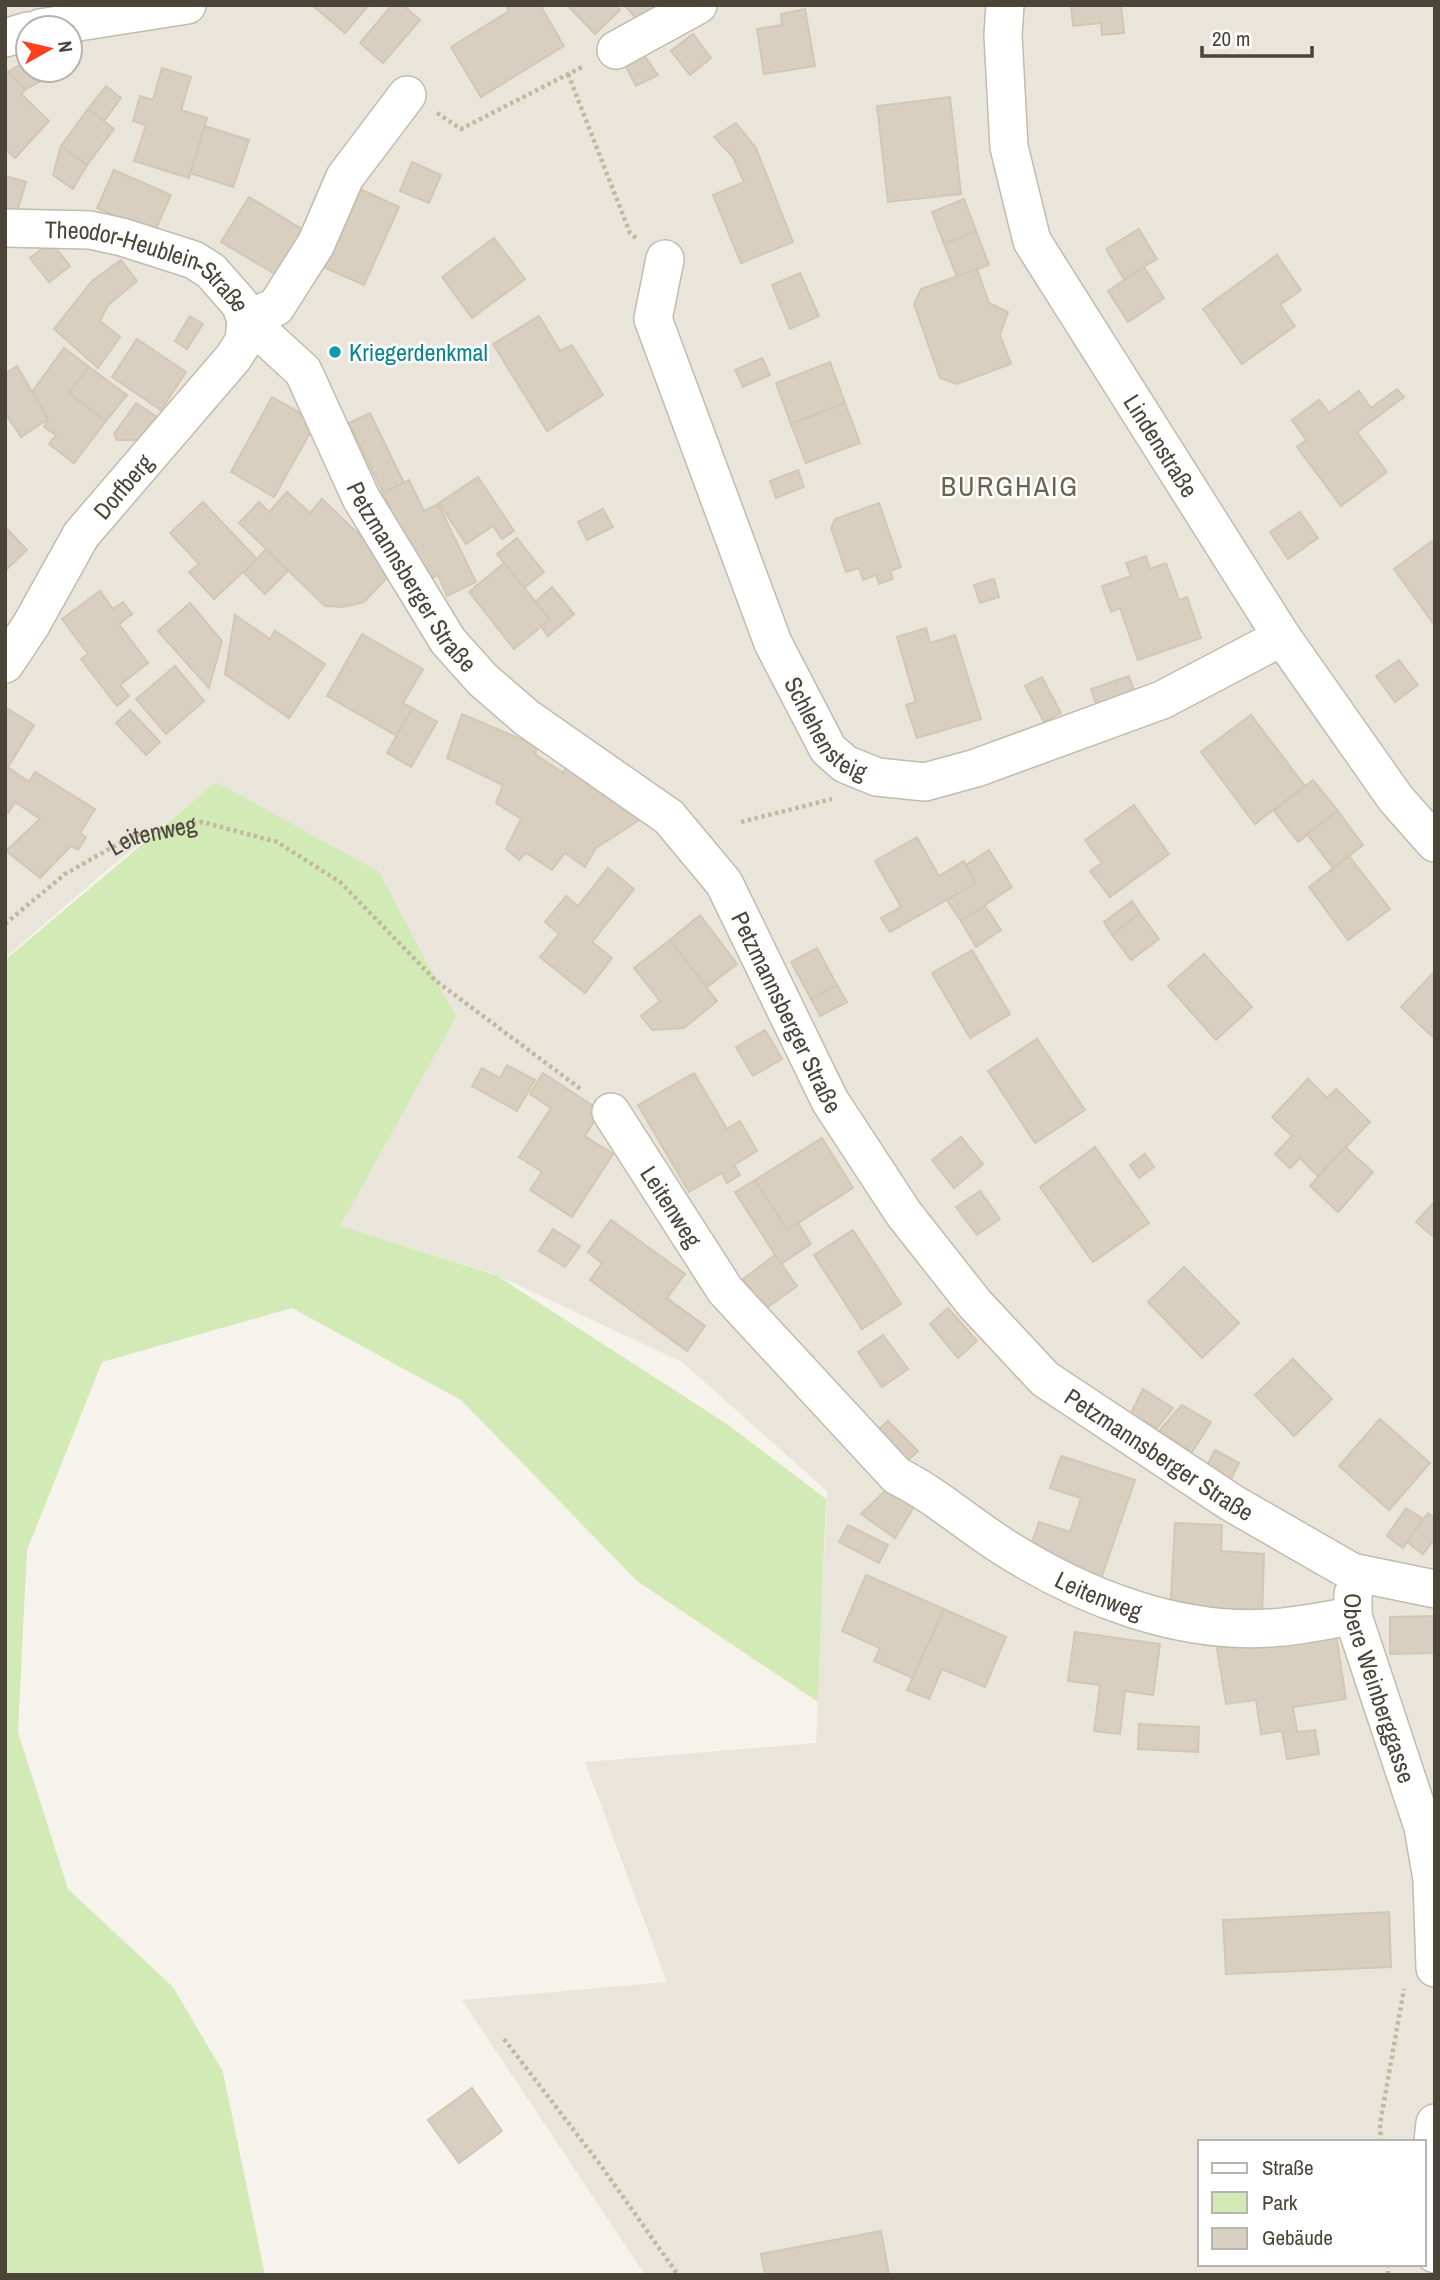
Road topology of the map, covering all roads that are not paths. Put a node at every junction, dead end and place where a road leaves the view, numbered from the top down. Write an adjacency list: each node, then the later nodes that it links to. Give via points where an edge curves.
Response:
1 (187, 5): 4 (street)
2 (698, 5): 5 (street)
3 (1005, 5): 10 (street, Lindenstraße, via 1009,147 1032,241)
4 (84, 22)
5 (616, 50)
6 (407, 95): 9 (street, Theodor-Heublein-Straße, via 345,177 316,244 276,307)
7 (5, 228): 9 (street, Theodor-Heublein-Straße, via 90,230 181,255 211,271 240,304)
8 (665, 259): 10 (street, Schlehensteig, via 653,319 773,643 828,749 845,764 877,777 925,782 976,768 1162,700)
9 (246, 319): 11 (street, Dorfberg, via 244,341 233,358 81,535); 14 (street, Petzmannsberger Straße, via 303,371 361,498 448,641 483,681 527,718 669,817 724,883 830,1101 904,1214 975,1304 1045,1379 1233,1503)
10 (1282, 638): 12 (street, Lindenstraße, via 1396,799)
11 (5, 664)
12 (1435, 843)
13 (611, 1112): 16 (street, Leitenweg, via 725,1290 897,1476 931,1493 1007,1549 1087,1591 1167,1619 1233,1629 1270,1629)
14 (1352, 1572): 15 (street, Petzmannsberger Straße); 16 (street, Obere Weinberggasse)
15 (1435, 1589)
16 (1353, 1616): 17 (street, Obere Weinberggasse, via 1423,1827 1432,1879)
17 (1420, 1975)
18 (1435, 2123): 19 (street, via 1426,2207)
19 (1435, 2254)

